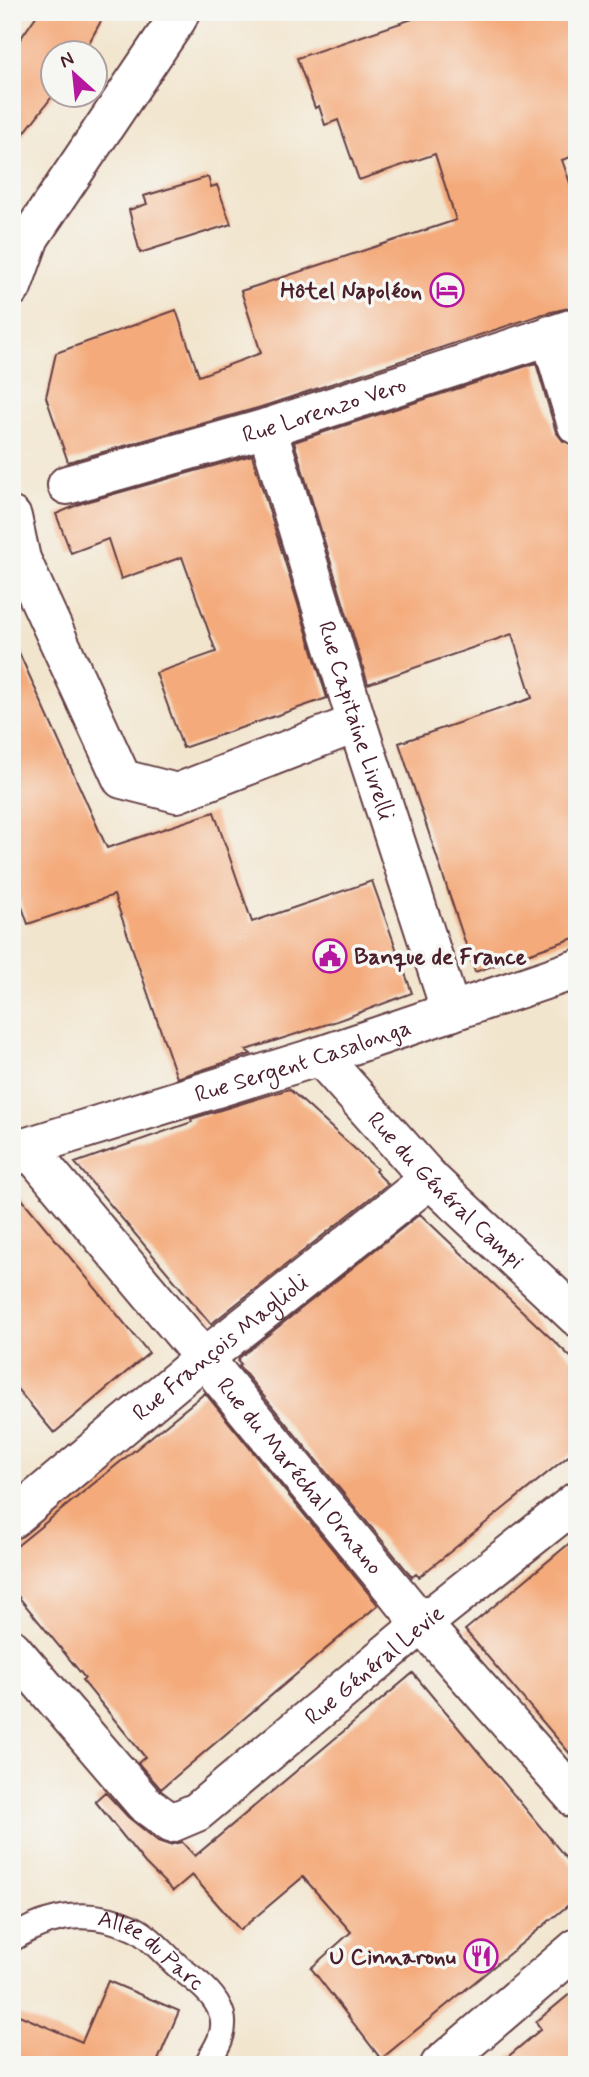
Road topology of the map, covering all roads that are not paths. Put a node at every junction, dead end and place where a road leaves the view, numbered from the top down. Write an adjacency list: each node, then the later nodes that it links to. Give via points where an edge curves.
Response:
1 (180, 12): 2 (street, via 30,237)
2 (12, 286)
3 (563, 331): 4 (street); 5 (street, Rue Lorenzo Vero)
4 (577, 425)
5 (267, 428): 6 (street, Rue Lorenzo Vero); 8 (street, Rue Capitaine Livrelli)
6 (67, 485)
7 (12, 517): 8 (street, via 21,559 122,779 177,793)
8 (356, 723): 10 (street, Rue Capitaine Livrelli)
9 (577, 969): 10 (street, Rue Sergent Casalonga)
10 (451, 1012): 11 (street, Rue Sergent Casalonga)
11 (320, 1056): 12 (street, Rue Sergent Casalonga); 13 (street, Rue du Général Campi)
12 (20, 1153): 15 (street, Rue du Maréchal Ornano)
13 (430, 1179): 14 (street, Rue du Général Campi); 15 (street, Rue François Maglioli)
14 (577, 1317)
15 (204, 1358): 17 (street, Rue François Maglioli); 18 (street, Rue du Maréchal Ornano)
16 (577, 1501): 18 (street, Rue Général Levie)
17 (12, 1519)
18 (422, 1624): 19 (street, Rue Général Levie, via 197,1812 171,1823 144,1803); 20 (street, Rue du Maréchal Ornano)
19 (12, 1649)
20 (577, 1800)
21 (12, 1939): 23 (lane, Allée du Parc, via 59,1917 99,1917 136,1930 214,1997 223,2017 220,2043)
22 (577, 1948): 24 (street)
23 (206, 2065)
24 (440, 2065)

